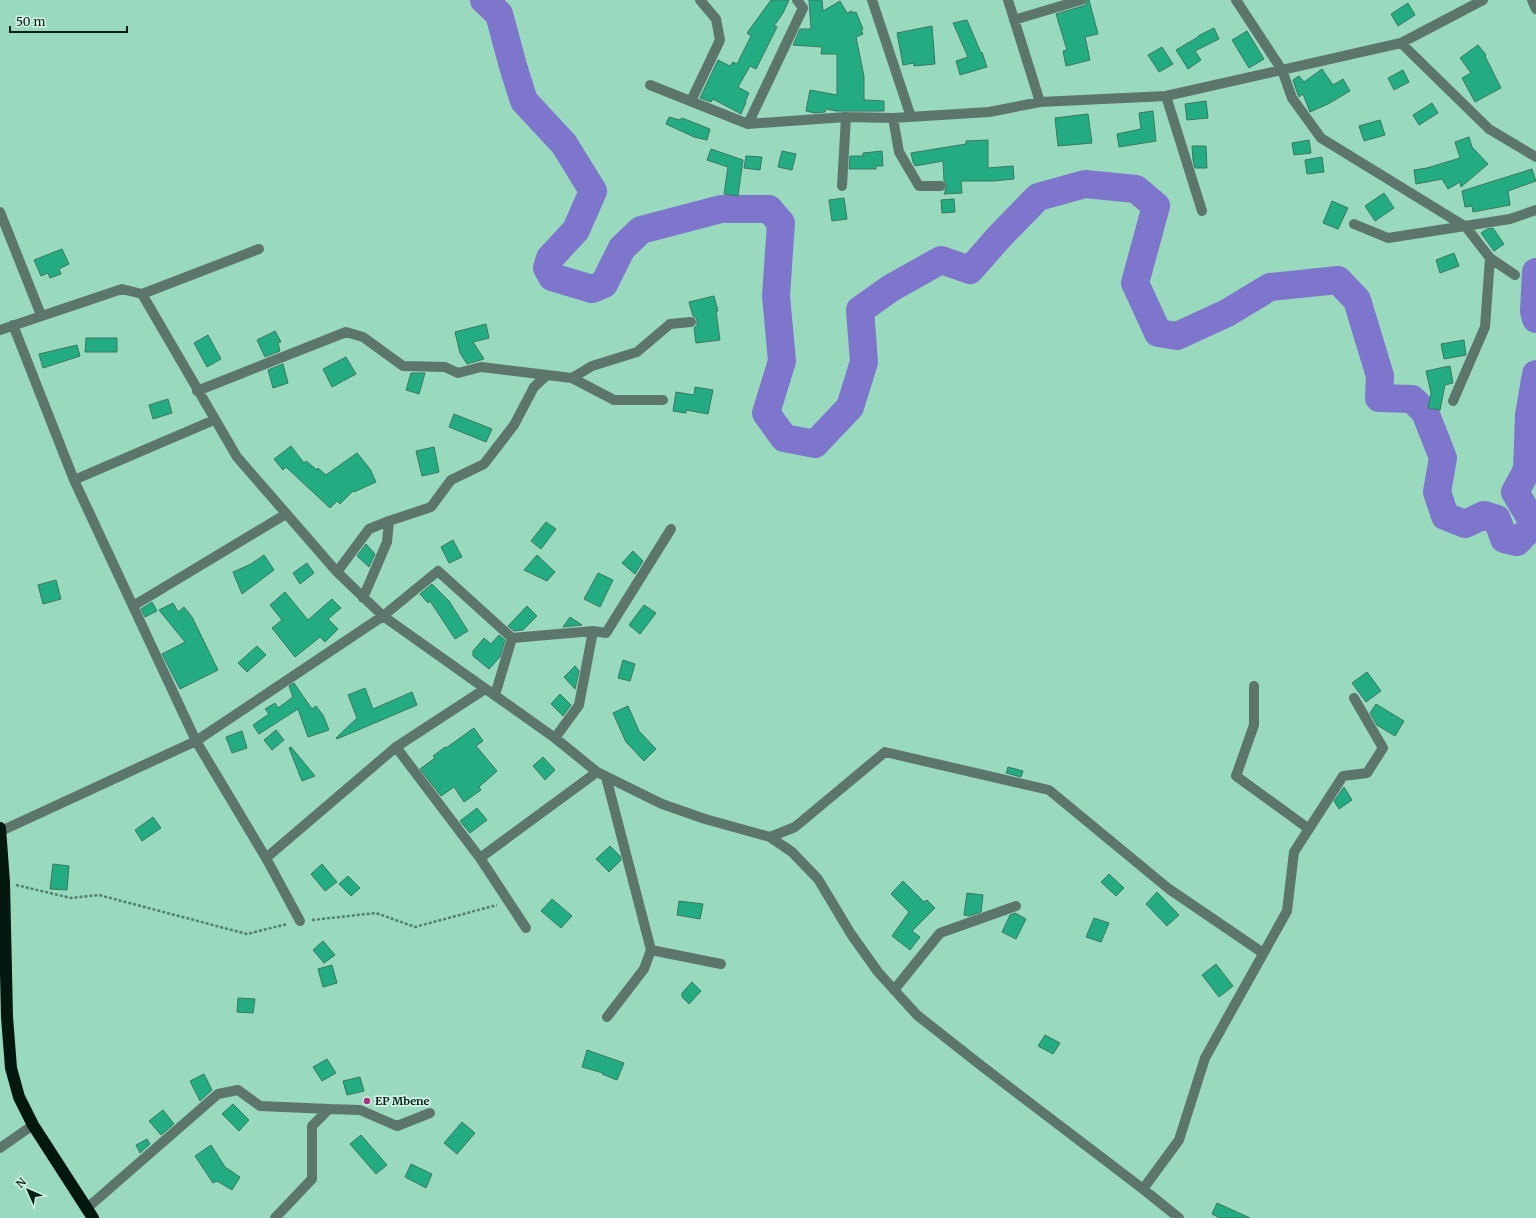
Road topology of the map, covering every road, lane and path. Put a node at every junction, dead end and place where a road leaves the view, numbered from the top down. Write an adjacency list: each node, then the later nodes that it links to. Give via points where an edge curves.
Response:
1 (700, 0): 16 (street, via 716,19 720,40)
2 (797, 0): 21 (street, via 803,8)
3 (872, 0): 20 (street)
4 (1008, 0): 11 (street)
5 (1081, 0): 11 (street)
6 (1236, 0): 13 (street)
7 (1483, 0): 9 (street)
8 (1532, 0): 10 (street)
9 (1471, 3): 12 (street)
10 (1536, 10)
11 (1014, 20): 17 (street)
12 (1401, 43): 13 (street); 22 (street, via 1488,129)
13 (1282, 70): 15 (street); 29 (street, via 1292,98 1321,138)
14 (650, 85): 16 (street)
15 (1166, 96): 17 (street); 26 (street)
16 (691, 101): 21 (street)
17 (1040, 102): 20 (street, via 989,112)
18 (846, 117): 19 (street); 21 (street); 23 (street)
19 (893, 118): 20 (street); 24 (street, via 899,152 919,186)
20 (911, 118)
21 (748, 124)
22 (1536, 157)
23 (842, 186)
24 (941, 186)
25 (1536, 210): 29 (street, via 1510,219)
26 (1202, 211)
27 (0, 212): 34 (street)
28 (1354, 224): 29 (street, via 1388,238)
29 (1466, 227): 31 (street)
30 (259, 249): 33 (street)
31 (1490, 258): 32 (street); 42 (street, via 1485,327)
32 (1515, 275)
33 (142, 294): 34 (street, via 122,289); 40 (street)
34 (41, 315): 36 (street)
35 (691, 322): 39 (street, via 670,324 637,352 592,366)
36 (13, 325): 37 (street); 44 (street)
37 (0, 330)
38 (547, 375): 39 (street); 40 (street, via 481,367 458,373 445,367 403,366 362,336 346,332); 46 (street, via 534,387 514,425 484,464 451,480 432,507)
39 (572, 378): 41 (street, via 614,400)
40 (198, 391): 43 (street)
41 (663, 400)
42 (1453, 401)
43 (214, 420): 44 (street); 45 (street, via 237,457)
44 (74, 480): 50 (street)
45 (286, 514): 48 (street); 50 (street)
46 (389, 520): 48 (street, via 369,529); 49 (street, via 387,542)
47 (671, 530): 52 (street, via 606,633)
48 (337, 572): 49 (street)
49 (363, 598): 51 (street)
50 (133, 606): 59 (street)
51 (383, 616): 53 (street, via 438,571); 55 (street); 59 (street)
52 (593, 631): 53 (street); 58 (street, via 579,705)
53 (512, 638): 56 (street)
54 (1254, 686): 64 (street, via 1254,725 1236,776)
55 (485, 688): 56 (street); 60 (street)
56 (495, 696): 58 (street)
57 (1354, 698): 64 (street, via 1383,748 1367,773 1343,776)
58 (555, 738): 61 (street)
59 (196, 741): 63 (street); 66 (street)
60 (396, 747): 66 (street); 67 (street)
61 (597, 772): 62 (street); 67 (street)
62 (606, 776): 65 (street, via 662,804); 73 (street)
63 (0, 829): 68 (highway)
64 (1308, 829): 74 (street, via 1294,852 1287,911)
65 (770, 837): 74 (street, via 795,827 885,752 1042,788 1049,790 1168,889); 76 (street, via 792,852 818,879 856,941)
66 (266, 858): 71 (street)
67 (480, 858): 69 (street)
68 (2, 883): 71 (path, via 71,898 99,895 247,934); 78 (highway)
69 (509, 902): 71 (path, via 415,927 376,913); 72 (street)
70 (1016, 906): 76 (street, via 940,934)
71 (300, 921)
72 (526, 928)
73 (651, 950): 75 (street); 77 (street, via 644,969)
74 (1264, 953): 83 (street, via 1205,1058 1179,1140)
75 (721, 964)
76 (894, 990): 83 (street, via 917,1015)
77 (607, 1017)
78 (3, 1018): 81 (highway, via 11,1068 19,1097)
79 (329, 1109): 80 (street, via 360,1110 397,1126); 84 (street, via 260,1106 238,1090 218,1094); 85 (street, via 312,1126 312,1179)
80 (430, 1113)
81 (32, 1125): 82 (street); 84 (highway)
82 (0, 1148)
83 (1143, 1189): 86 (street)
84 (89, 1214)
85 (275, 1218)
86 (1179, 1218)

